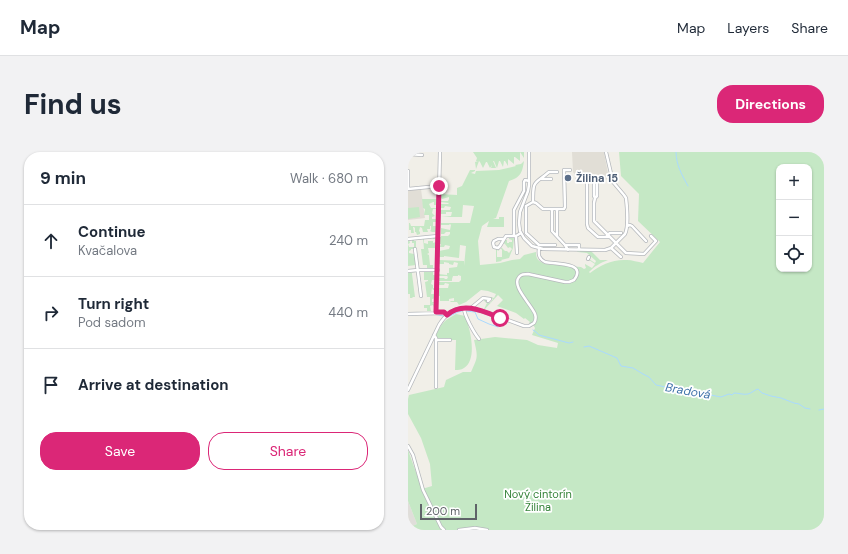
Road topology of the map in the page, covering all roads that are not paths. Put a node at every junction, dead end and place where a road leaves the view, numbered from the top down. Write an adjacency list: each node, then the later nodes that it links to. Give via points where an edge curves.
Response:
1 (440, 152): 14 (street)
2 (606, 152): 21 (street, via 613,182 626,198)
3 (408, 154): 5 (street)
4 (529, 154): 12 (street)
5 (422, 155)
6 (408, 170): 15 (street)
7 (570, 170): 20 (street, via 564,170 564,209)
8 (557, 172): 9 (street, via 549,172)
9 (540, 179): 10 (street); 16 (street, via 533,186)
10 (551, 179)
11 (577, 180): 28 (street, via 587,180 588,228 598,237)
12 (529, 181): 17 (street); 26 (street, via 524,182 524,190 514,210)
13 (596, 182): 28 (street, via 594,221)
14 (439, 186): 15 (street); 25 (street)
15 (408, 189)
16 (533, 202): 18 (street); 19 (street, via 543,209)
17 (522, 205): 18 (street); 24 (street, via 519,223)
18 (526, 206): 22 (street)
19 (552, 209): 20 (street); 27 (street, via 552,231)
20 (557, 209): 27 (street)
21 (627, 225): 32 (street, via 632,226); 33 (street, via 627,231)
22 (526, 233): 24 (street); 34 (street, via 538,244)
23 (621, 233): 28 (street, via 610,233)
24 (521, 235): 26 (street); 39 (street)
25 (438, 236): 30 (street); 48 (street)
26 (515, 236): 31 (street, via 506,236); 43 (street)
27 (556, 236): 36 (street)
28 (608, 236): 33 (street)
29 (651, 236): 44 (street, via 656,241 644,254)
30 (408, 238)
31 (503, 239)
32 (646, 241)
33 (616, 243): 37 (street); 44 (street)
34 (551, 245): 35 (street); 40 (street)
35 (555, 245)
36 (565, 245): 41 (street); 42 (street, via 579,245)
37 (611, 248): 42 (street); 45 (street)
38 (415, 249): 47 (street)
39 (539, 249): 40 (street); 53 (street, via 539,256 545,262 570,265 575,268 577,274 574,280 567,282 521,274 517,286 536,316 533,324 526,326)
40 (551, 250): 41 (street)
41 (568, 250): 42 (street)
42 (579, 250)
43 (517, 253)
44 (626, 253): 46 (street)
45 (621, 257)
46 (630, 257)
47 (418, 270): 48 (street); 49 (street); 50 (street)
48 (438, 270): 54 (street)
49 (408, 271)
50 (421, 296)
51 (488, 301): 53 (street, via 490,299 483,298)
52 (464, 308): 53 (street); 56 (street); 58 (street, via 464,313)
53 (471, 308)
54 (436, 312): 55 (street); 56 (street, via 444,312)
55 (408, 314)
56 (447, 315): 57 (street)
57 (434, 335): 59 (street); 62 (street)
58 (479, 339)
59 (436, 340): 60 (street); 61 (street)
60 (450, 340)
61 (436, 387)
62 (408, 390)
63 (408, 446): 64 (street, via 423,490)
64 (444, 530)
65 (459, 530): 66 (street)
66 (487, 530)

